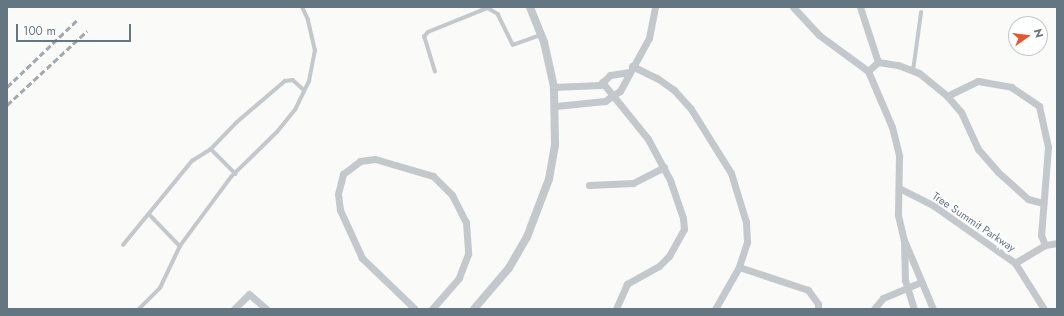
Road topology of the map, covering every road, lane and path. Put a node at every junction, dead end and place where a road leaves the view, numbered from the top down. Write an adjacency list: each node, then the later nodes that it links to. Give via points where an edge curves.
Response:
1 (302, 7): 15 (lane, via 308,20 315,51)
2 (530, 7): 7 (street)
3 (655, 7): 9 (street, via 649,38)
4 (793, 7): 10 (street, via 819,35)
5 (860, 7): 8 (street)
6 (921, 13): 11 (lane)
7 (541, 35): 12 (lane, via 513,45 498,14 488,8 428,32 424,37); 14 (street)
8 (878, 62): 10 (street); 11 (street, via 898,65)
9 (630, 69): 13 (street, via 610,75); 17 (street, via 620,91); 32 (street, via 657,78 674,90 691,109 731,173 746,222 747,242)
10 (868, 71): 23 (street, via 892,127 899,156)
11 (913, 71): 16 (street)
12 (435, 72)
13 (602, 82): 14 (street, via 586,87); 17 (street)
14 (554, 87): 18 (street)
15 (304, 90): 19 (lane, via 293,80 285,81 237,122); 21 (lane, via 295,110)
16 (947, 96): 24 (street, via 961,112 978,149 998,172 1028,199); 24 (street, via 978,81 1011,87 1039,106 1048,147)
17 (613, 97): 18 (street, via 589,104); 20 (street, via 648,139)
18 (556, 106): 40 (street, via 555,145 549,179 527,237 509,268)
19 (211, 149): 21 (lane); 25 (lane, via 192,161)
20 (664, 168): 22 (street, via 633,182); 41 (street, via 683,218 684,229 669,256 659,266 627,284)
21 (236, 174): 30 (lane, via 230,177)
22 (589, 185)
23 (899, 188): 26 (street, via 898,215); 31 (street, Tree Summit Parkway, via 934,206)
24 (1043, 203): 29 (street, via 1040,235)
25 (149, 214): 28 (lane); 30 (lane)
26 (904, 240): 33 (street); 34 (street, via 903,260)
27 (1057, 243): 29 (street, Tree Summit Parkway)
28 (123, 244)
29 (1045, 245): 31 (street, Tree Summit Parkway)
30 (180, 246): 35 (lane, via 160,288)
31 (1015, 263): 47 (street, Tree Summit Parkway)
32 (739, 267): 42 (street); 43 (street, via 808,290 818,304)
33 (921, 282): 34 (street); 46 (street)
34 (907, 286): 44 (street, via 883,298); 45 (street)
35 (139, 309)
36 (234, 309): 37 (street, via 249,294)
37 (266, 309)
38 (415, 309): 39 (street, via 362,258 340,210 338,194 344,174 360,161 374,159 434,176 452,195 466,222 468,254 459,278)
39 (432, 309)
40 (474, 309)
41 (616, 309)
42 (715, 309)
43 (818, 309)
44 (874, 309)
45 (914, 309)
46 (933, 309)
47 (1044, 309)

